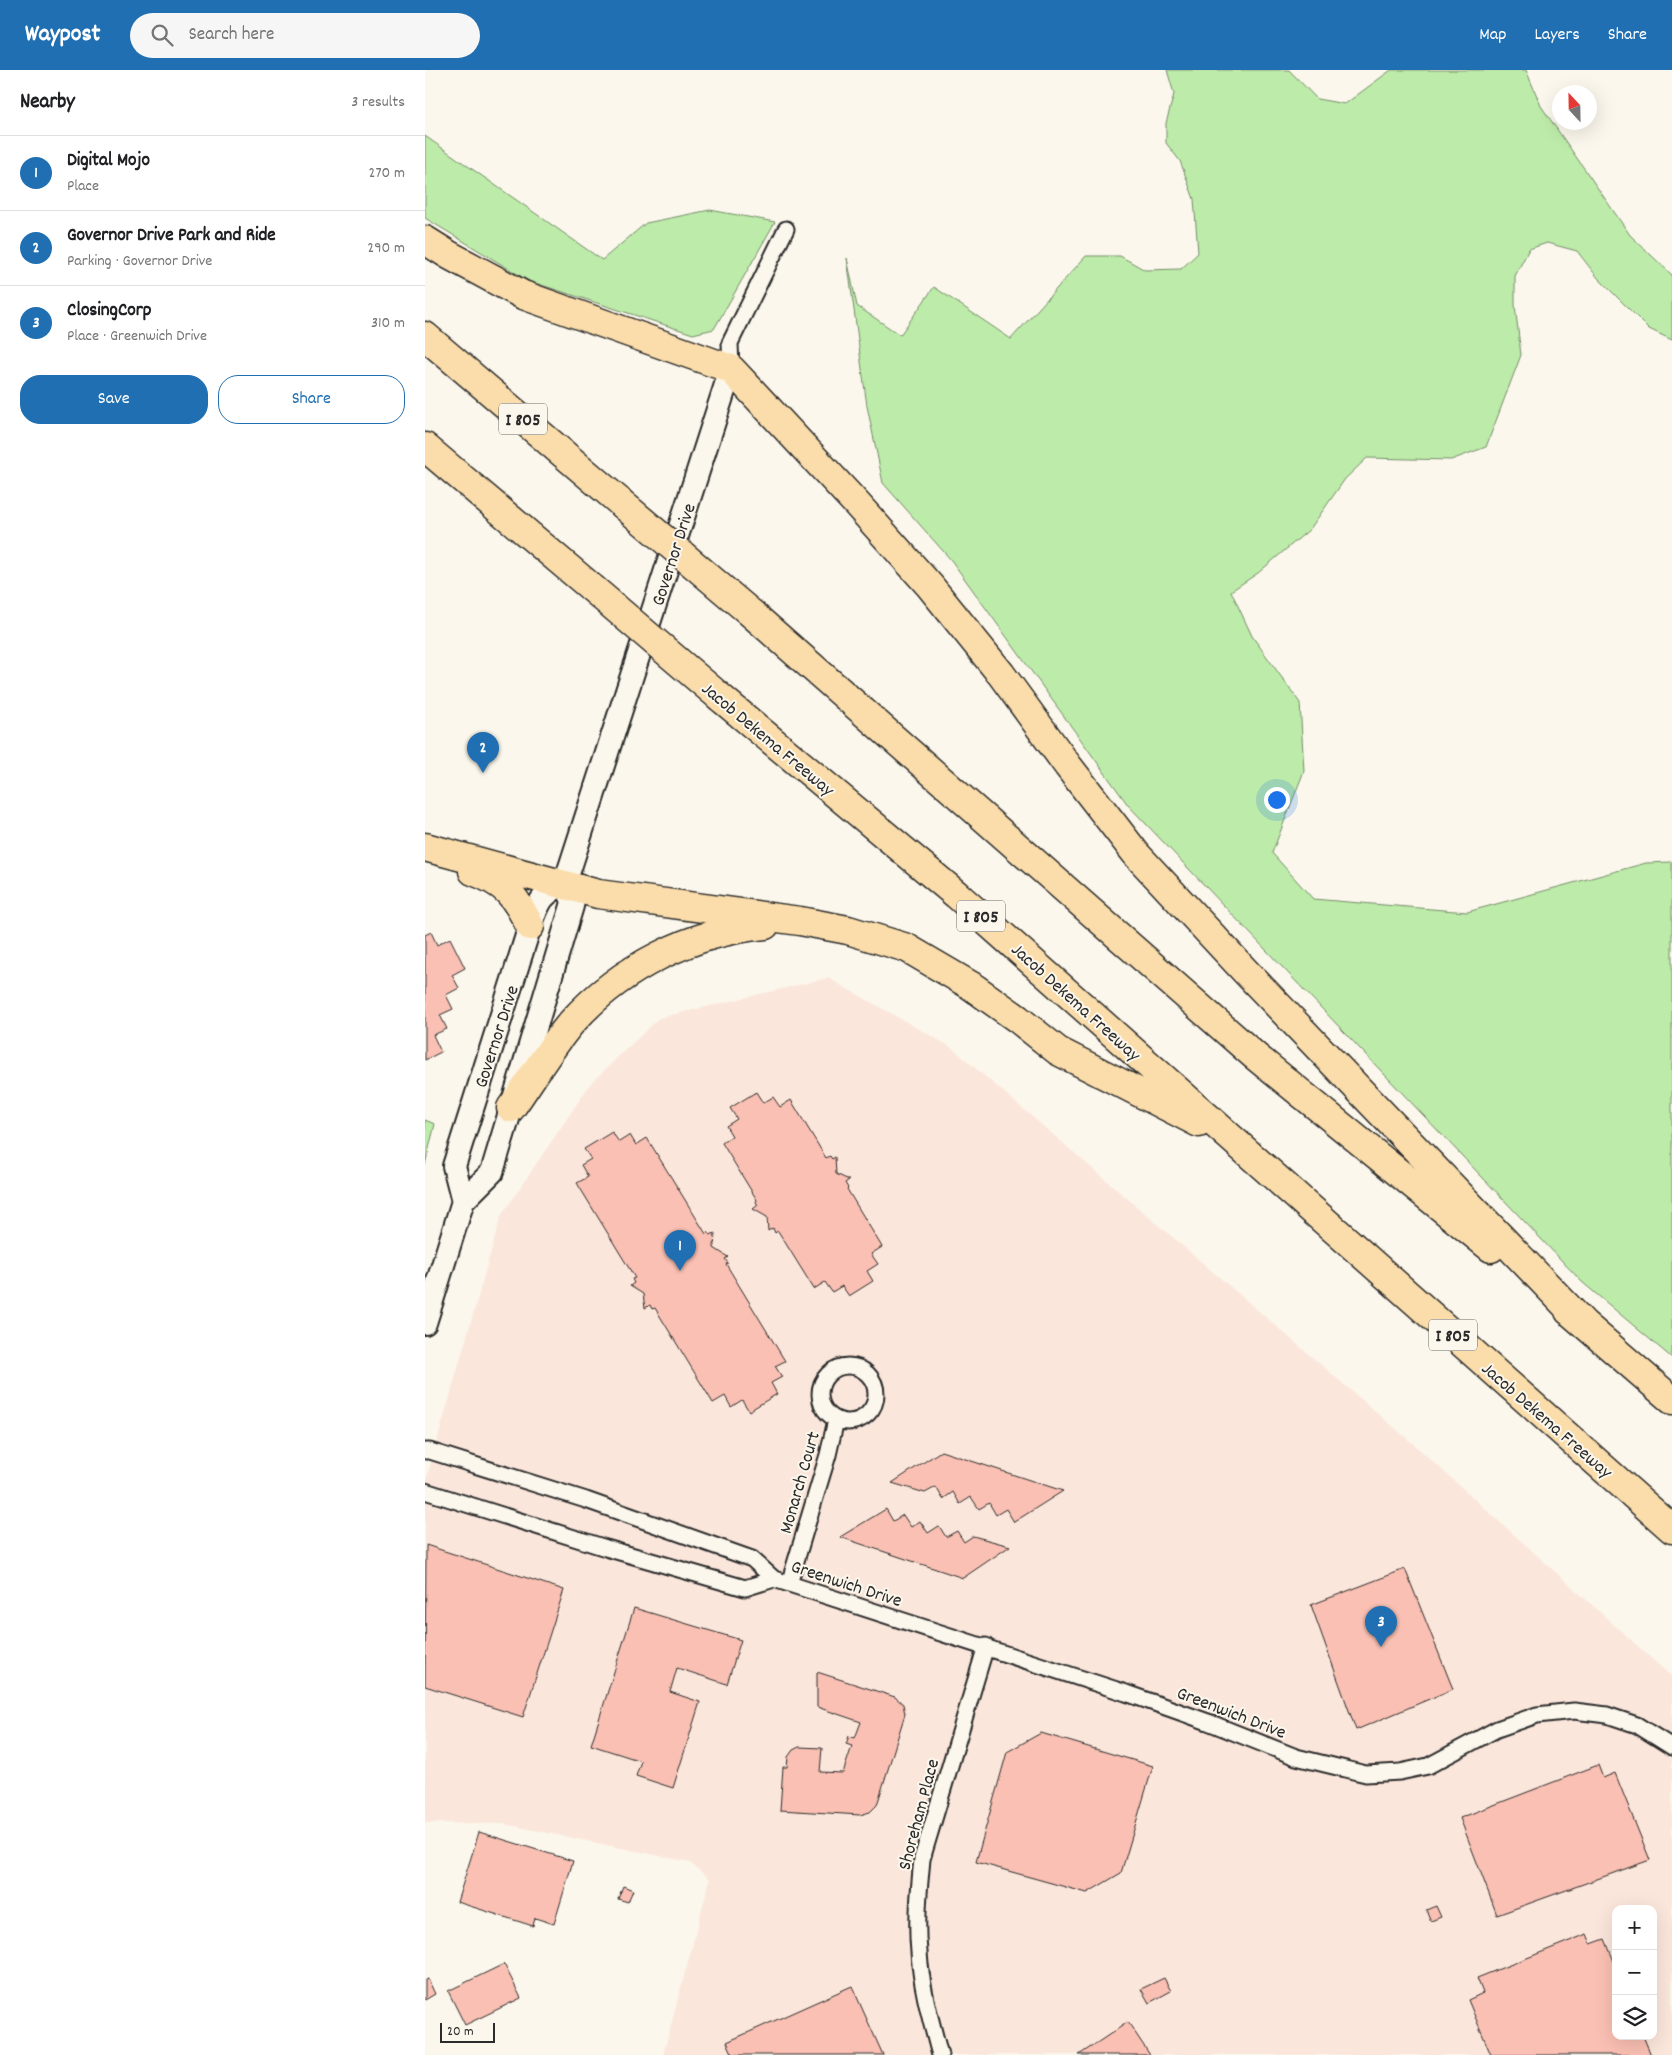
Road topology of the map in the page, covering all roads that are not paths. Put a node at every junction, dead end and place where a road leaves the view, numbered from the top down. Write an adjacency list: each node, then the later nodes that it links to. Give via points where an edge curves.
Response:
1 (786, 229): 4 (street, Governor Drive, via 730,343)
2 (425, 240): 4 (highway, via 523,295)
3 (425, 336): 15 (highway, I 805, bridge, via 752,614 1255,1056)
4 (731, 369): 8 (main road, Governor Drive); 15 (highway, via 930,586 1001,674 1137,855)
5 (425, 447): 12 (highway, Jacob Dekema Freeway / I 805, bridge, via 957,894)
6 (425, 847): 8 (highway)
7 (425, 853): 10 (highway, via 483,874 502,885 516,900)
8 (565, 884): 9 (highway, via 599,894); 10 (main road, Governor Drive, via 546,894); 11 (main road, Governor Drive, via 573,906)
9 (800, 921): 11 (highway, via 742,927 697,939 648,960 603,992 571,1024); 12 (highway, via 848,930 907,948 970,986 1058,1051)
10 (530, 926): 13 (main road, Governor Drive, via 454,1166)
11 (511, 1108): 13 (main road, Governor Drive, via 492,1172)
12 (1234, 1141): 20 (highway, Jacob Dekema Freeway / I 805)
13 (463, 1201): 14 (main road, Governor Drive)
14 (425, 1323)
15 (1583, 1323): 16 (highway, I 805)
16 (1672, 1400)
17 (836, 1420): 22 (street, Monarch Court)
18 (425, 1451): 21 (street, Greenwich Drive, via 586,1500 752,1559)
19 (425, 1492): 21 (street, Greenwich Drive, via 745,1588)
20 (1672, 1529)
21 (774, 1579): 22 (street, Greenwich Drive)
22 (789, 1584): 23 (street, Greenwich Drive)
23 (986, 1646): 24 (street, Greenwich Drive, via 1135,1696 1296,1757 1366,1774 1429,1766 1497,1729 1537,1715 1574,1710 1607,1715 1637,1725); 25 (street, Shoreham Place, via 922,1859 919,1952 926,2004)
24 (1672, 1747)
25 (940, 2055)

